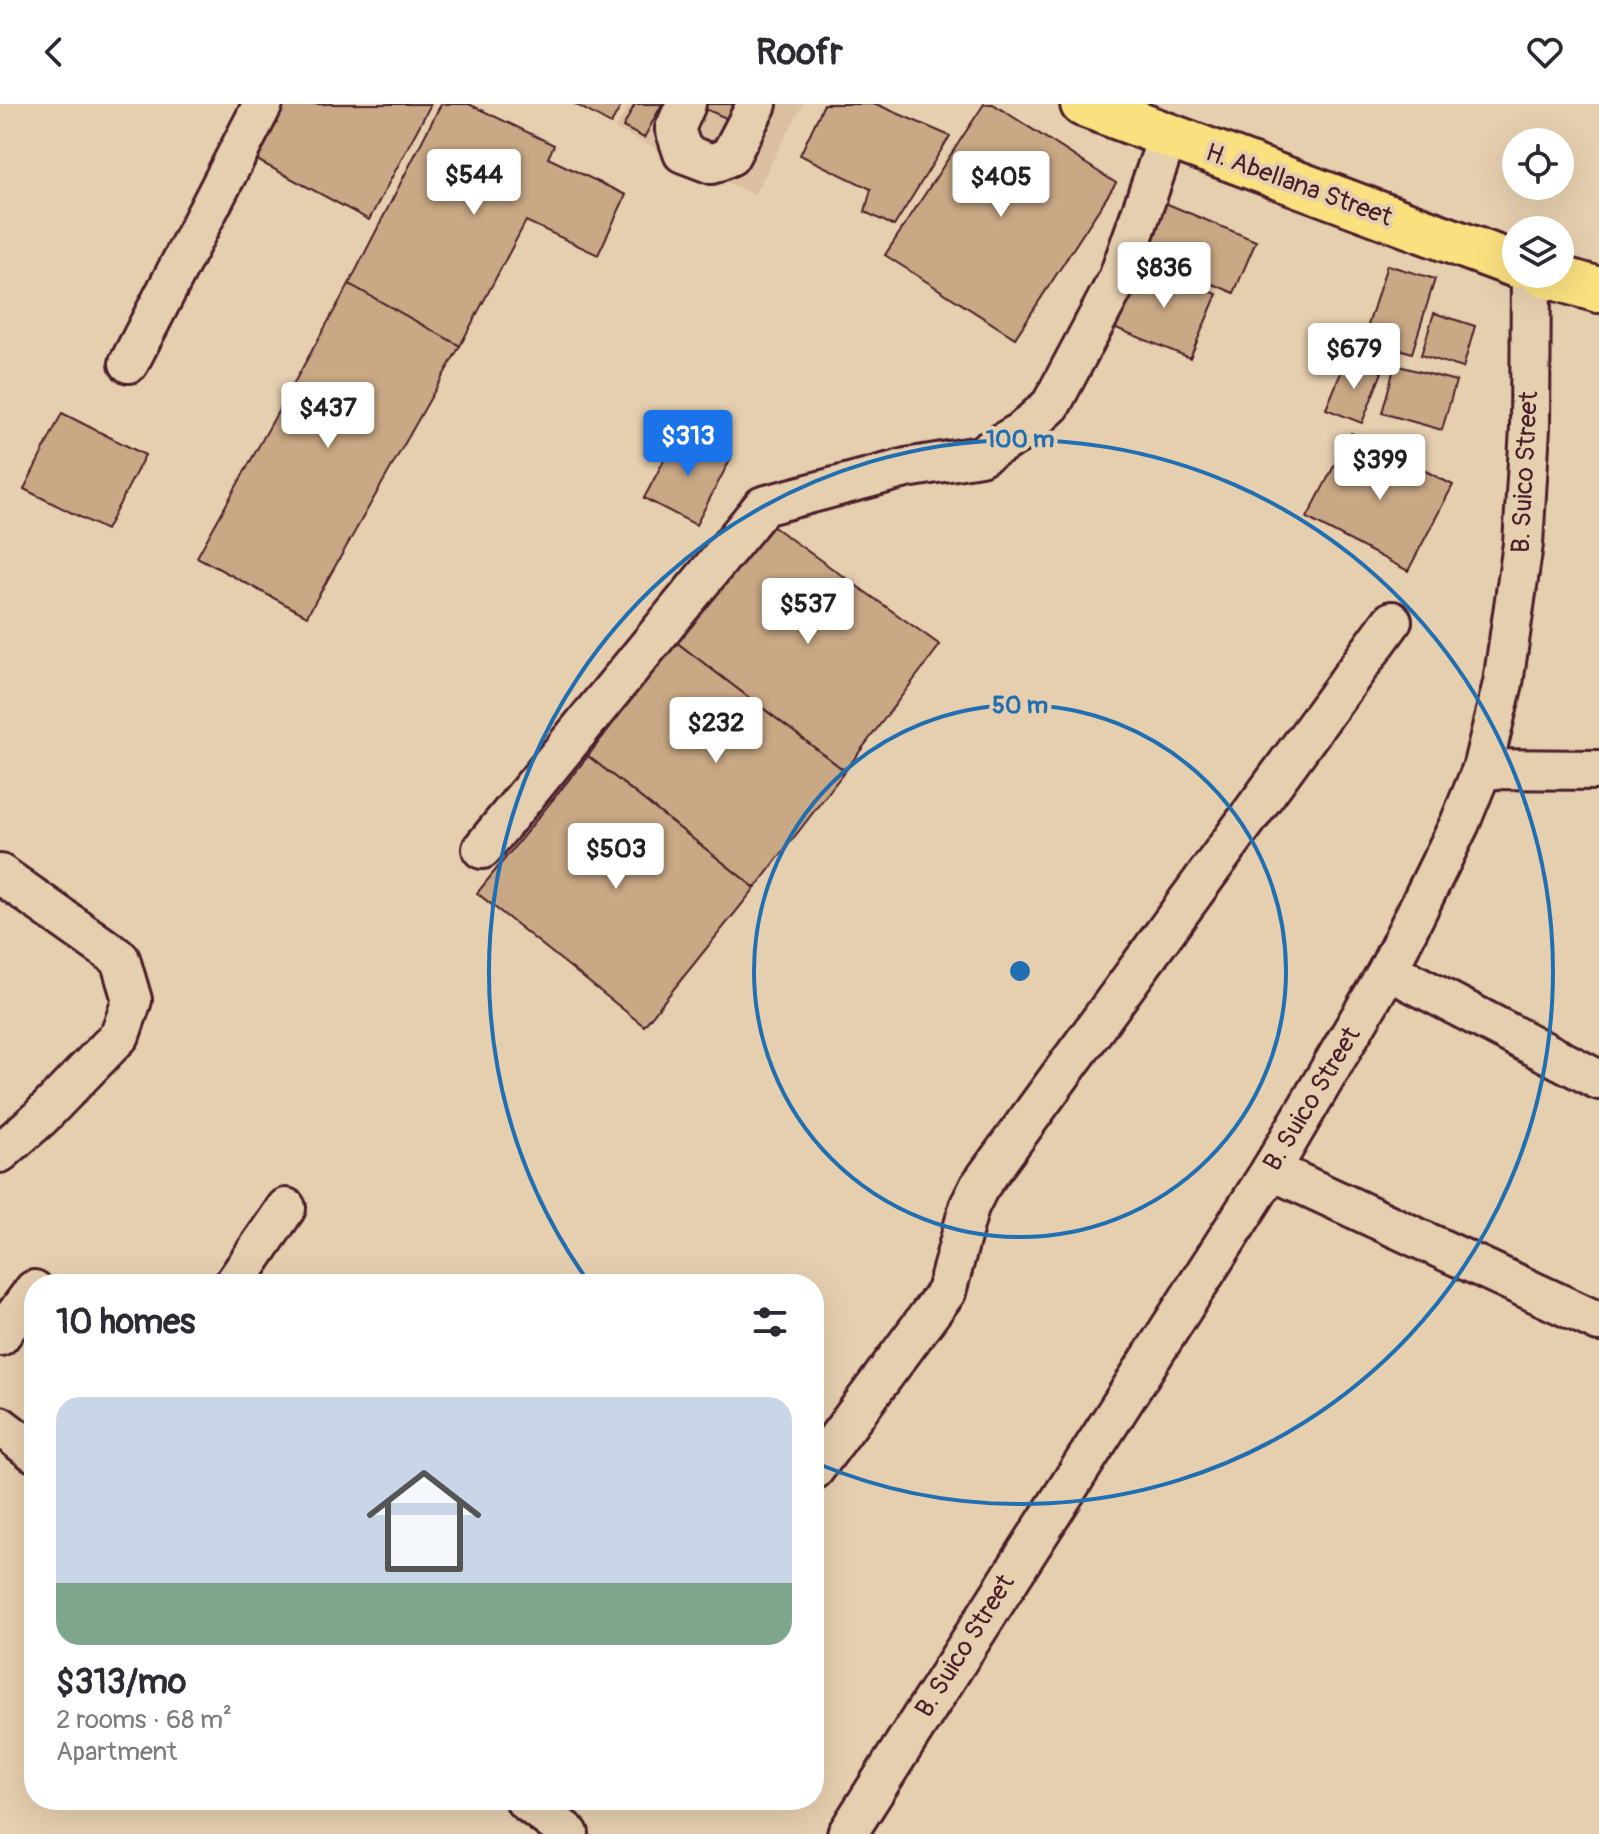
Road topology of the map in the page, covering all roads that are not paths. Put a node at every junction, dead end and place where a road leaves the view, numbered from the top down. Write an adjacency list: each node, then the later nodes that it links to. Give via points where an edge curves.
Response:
1 (263, 104): 10 (street)
2 (686, 104): 3 (street, via 675,129 683,153 712,164 730,156)
3 (757, 104)
4 (1083, 104): 5 (main road, H. Abellana Street)
5 (1168, 136): 6 (main road, H. Abellana Street); 14 (street, via 1118,279 1051,405 1021,432 980,456 906,468 763,506)
6 (1502, 260)
7 (1574, 283): 9 (main road)
8 (1531, 288): 12 (street, B. Suico Street, via 1523,544 1503,683)
9 (1599, 290)
10 (129, 363)
11 (1392, 621): 27 (street, via 979,1187 946,1292)
12 (1482, 769): 13 (street); 16 (street, B. Suico Street)
13 (1599, 770)
14 (482, 849)
15 (0, 874): 18 (street, via 120,959 132,1000 120,1035)
16 (1388, 970): 17 (street); 19 (street, B. Suico Street)
17 (1599, 1080)
18 (0, 1153)
19 (1271, 1170): 23 (street); 28 (street, B. Suico Street)
20 (286, 1208): 21 (street)
21 (241, 1274)
22 (24, 1304): 24 (street)
23 (1599, 1322)
24 (0, 1336)
25 (0, 1426): 26 (street)
26 (24, 1444)
27 (824, 1457)
28 (847, 1834)

